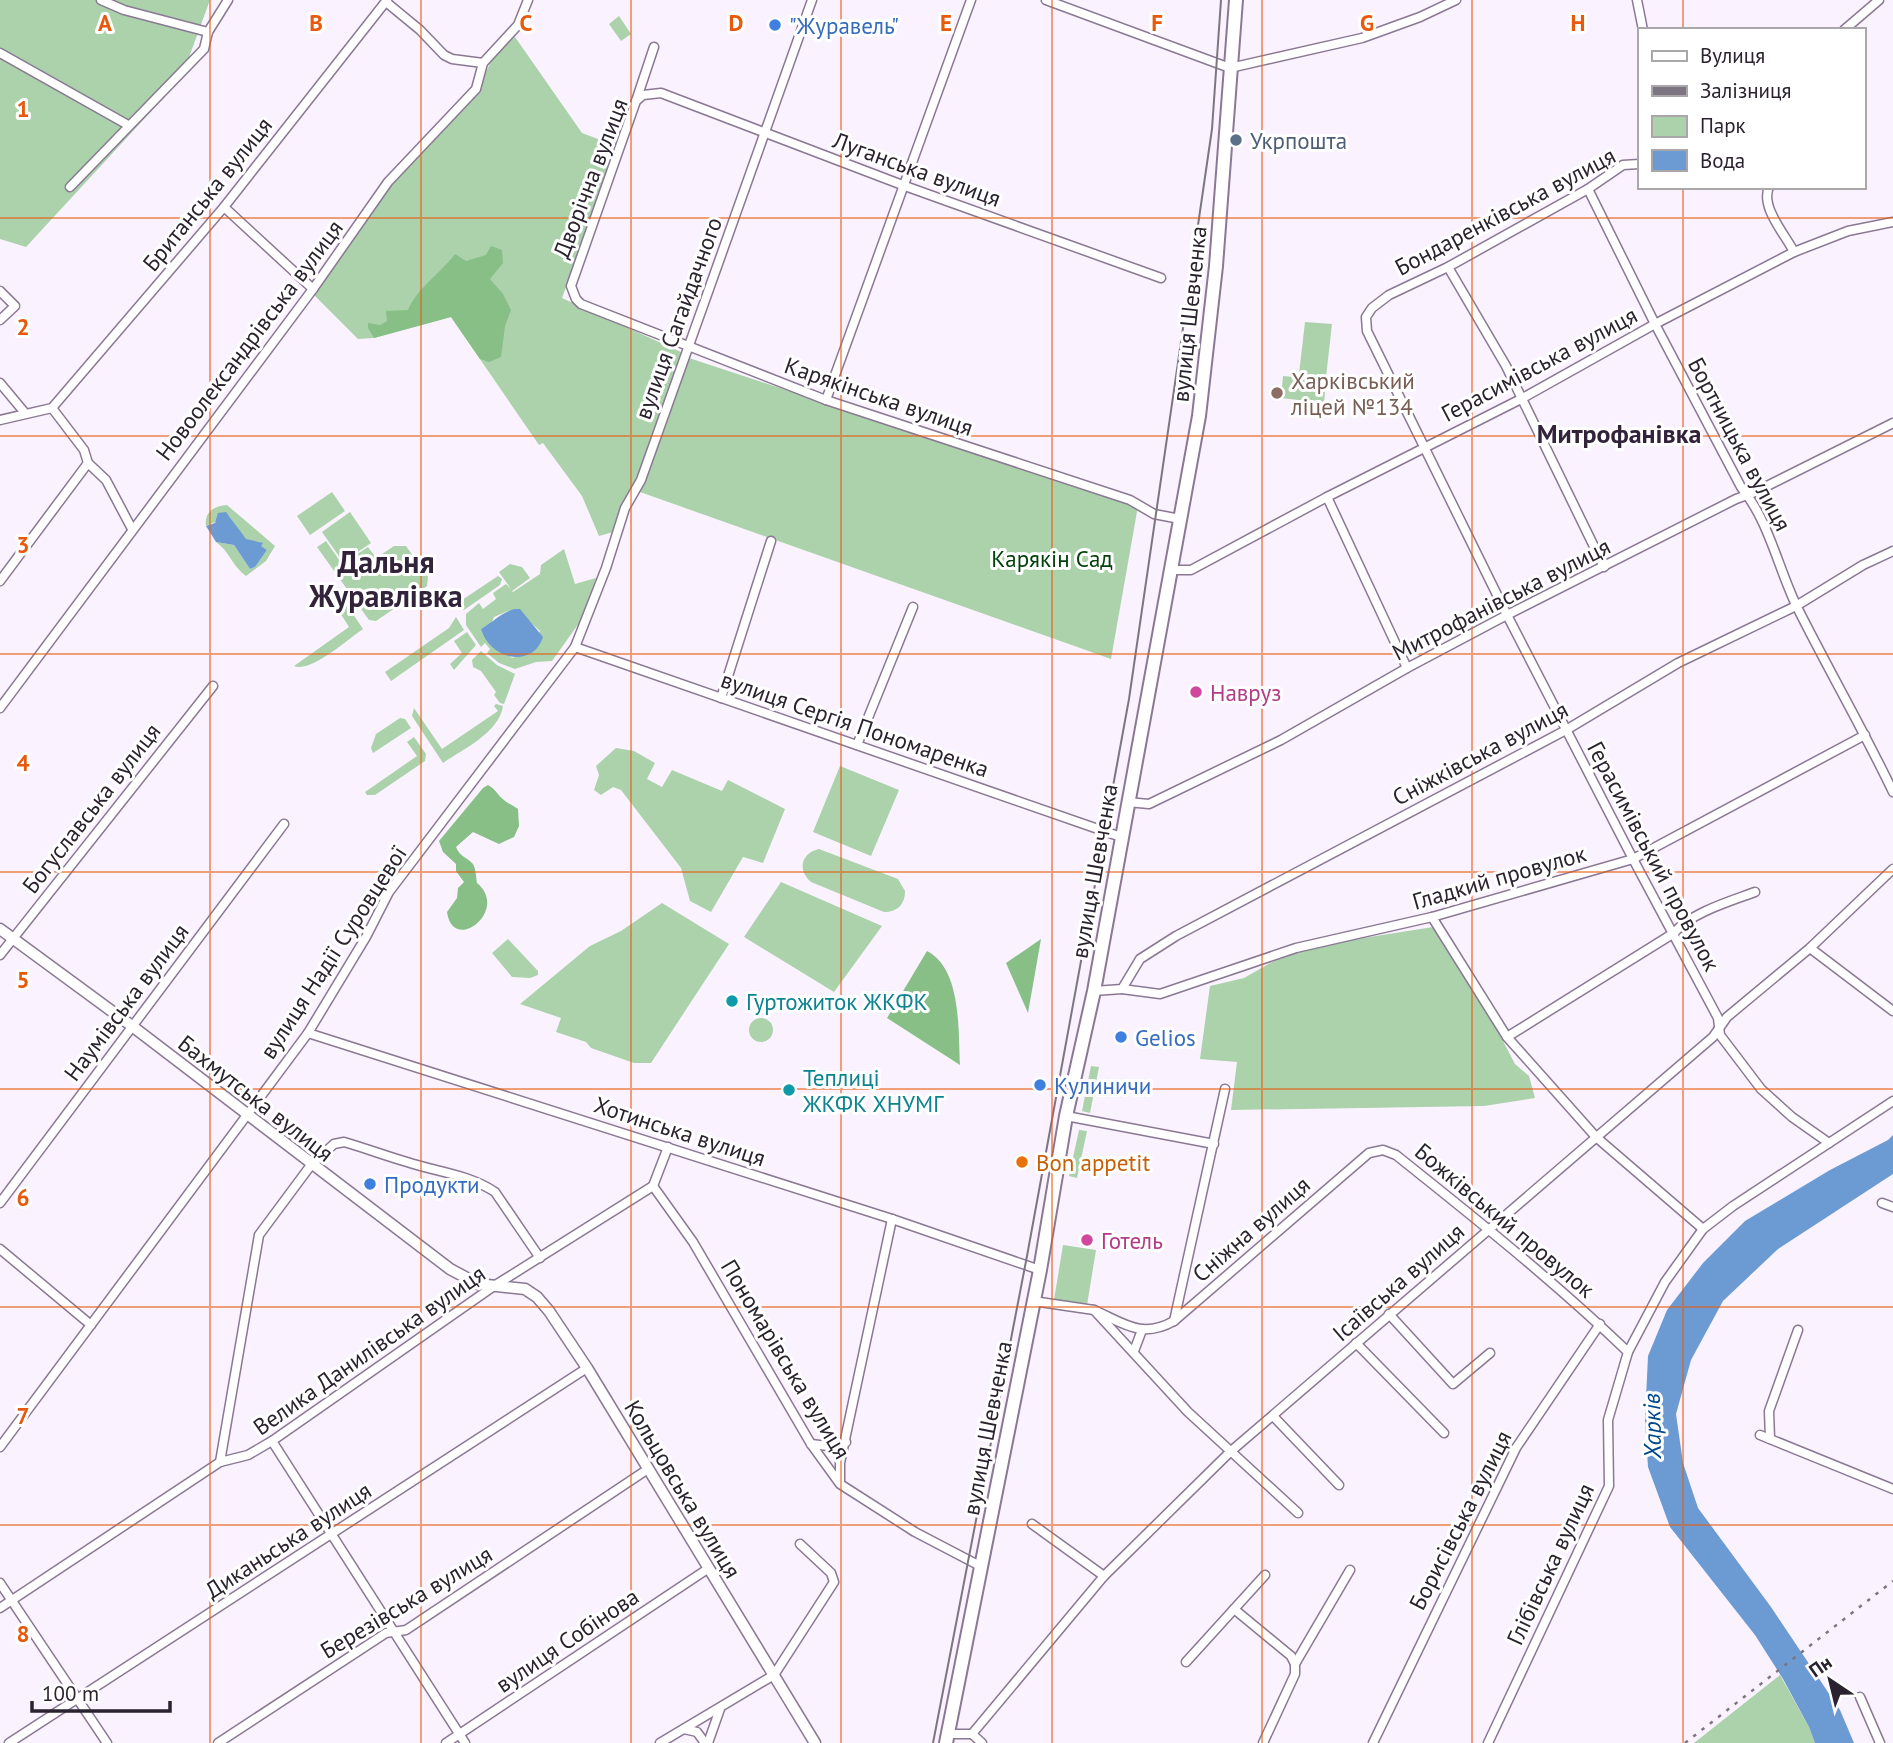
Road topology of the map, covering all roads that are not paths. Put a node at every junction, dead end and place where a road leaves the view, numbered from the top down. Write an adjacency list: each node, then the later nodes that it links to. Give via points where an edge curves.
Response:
1 (101, 0): 15 (street)
2 (228, 0): 15 (street)
3 (528, 0): 18 (street, Новоолександрівська вулиця, via 518,25)
4 (812, 0): 23 (street, вулиця Сагайдачного)
5 (971, 0): 25 (street)
6 (1046, 0): 12 (street)
7 (1236, 0): 19 (main road, вулиця Шевченка)
8 (1456, 0): 19 (street, via 1362,38)
9 (1637, 0): 13 (street)
10 (1879, 0): 14 (street)
11 (386, 1): 18 (street, via 444,55); 29 (street, Британська вулиця)
12 (1065, 3): 19 (street)
13 (1643, 28)
14 (1846, 28)
15 (208, 32): 22 (street, via 204,49)
16 (654, 47): 21 (street)
17 (0, 53): 22 (street)
18 (482, 62): 34 (street, Новоолександрівська вулиця, via 476,89 388,182)
19 (1230, 68): 52 (main road, вулиця Шевченка, via 1209,339)
20 (661, 93): 21 (street, Дворічна вулиця, via 643,95); 23 (street, Луганська вулиця)
21 (636, 101): 36 (street, Дворічна вулиця, via 572,279)
22 (128, 125): 26 (street)
23 (765, 132): 25 (street, Луганська вулиця); 40 (street, вулиця Сагайдачного)
24 (1638, 164): 27 (street, Бондаренківська вулиця, via 1622,165)
25 (905, 186): 33 (street, Луганська вулиця); 43 (street)
26 (70, 187)
27 (1588, 189): 32 (street, Бондаренківська вулиця); 39 (street, Бортницька вулиця)
28 (1768, 189): 31 (street, via 1768,205)
29 (224, 208): 34 (street); 44 (street, Британська вулиця)
30 (1893, 222): 31 (street, Герасимівська вулиця, via 1848,231)
31 (1794, 251): 39 (street, Герасимівська вулиця)
32 (1448, 267): 37 (street, Бондаренківська вулиця); 42 (street)
33 (1160, 278)
34 (313, 289): 53 (street, Новоолександрівська вулиця)
35 (0, 290): 38 (street, via 15,306)
36 (572, 293): 40 (street, Карякінська вулиця, via 581,304)
37 (1389, 295): 48 (street, Герасимівський провулок, via 1366,317 1367,331)
38 (0, 320)
39 (1655, 324): 42 (street, Герасимівська вулиця); 50 (street, Бортницька вулиця)
40 (687, 348): 43 (street, Карякінська вулиця); 62 (street, вулиця Сагайдачного)
41 (0, 383): 45 (street)
42 (1521, 398): 48 (street, Герасимівська вулиця); 56 (street)
43 (827, 400): 52 (street, Карякінська вулиця, via 1130,500 1154,514)
44 (52, 408): 45 (street); 49 (street, via 84,450)
45 (26, 413): 46 (street)
46 (0, 420)
47 (1893, 424): 50 (street, Митрофанівська вулиця)
48 (1425, 447): 51 (street, Герасимівська вулиця); 61 (street, Герасимівський провулок)
49 (88, 463): 53 (street, via 106,480); 58 (street)
50 (1747, 495): 56 (street, Митрофанівська вулиця); 59 (street, Бортницька вулиця)
51 (1327, 496): 57 (street, Герасимівська вулиця, via 1191,570); 63 (street)
52 (1180, 519): 57 (main road, вулиця Шевченка)
53 (132, 528): 66 (street, Новоолександрівська вулиця)
54 (771, 541): 65 (street)
55 (1893, 551): 59 (street, Сніжківська вулиця)
56 (1604, 567): 61 (street, Митрофанівська вулиця)
57 (1171, 570): 71 (main road, вулиця Шевченка)
58 (0, 581)
59 (1796, 606): 67 (street, Сніжківська вулиця, via 1678,663); 68 (street, Бортницька вулиця)
60 (913, 607): 69 (street)
61 (1507, 615): 63 (street, Митрофанівська вулиця); 67 (street, Герасимівський провулок)
62 (576, 647): 65 (street, вулиця Сергія Пономаренка); 88 (street, вулиця Надії Суровцевої, via 390,892)
63 (1407, 668): 71 (street, Митрофанівська вулиця, via 1281,740 1149,804)
64 (213, 686): 80 (street, Богуславська вулиця)
65 (721, 698): 69 (street, вулиця Сергія Пономаренка)
66 (0, 708)
67 (1566, 730): 74 (street, Герасимівський провулок); 83 (street, Сніжківська вулиця, via 1176,936 1140,959)
68 (1865, 734): 70 (street, Бортницька вулиця); 74 (street, Гладкий провулок)
69 (857, 745): 73 (street, вулиця Сергія Пономаренка)
70 (1893, 792)
71 (1128, 802): 73 (main road, вулиця Шевченка)
72 (284, 824): 86 (street, Наумівська вулиця)
73 (1121, 837): 84 (main road, вулиця Шевченка)
74 (1633, 859): 77 (street, Гладкий провулок); 79 (street, Герасимівський провулок)
75 (1893, 870): 81 (street, Ісаївська вулиця)
76 (1755, 892): 79 (street, via 1712,908)
77 (1432, 917): 83 (street, Гладкий провулок, via 1296,948 1160,994); 89 (street)
78 (0, 929): 80 (street, Бахмутська вулиця)
79 (1674, 933): 87 (street, Герасимівський провулок); 89 (street)
80 (12, 938): 82 (street, Богуславська вулиця); 86 (street, Бахмутська вулиця)
81 (1810, 948): 85 (street); 87 (street, Ісаївська вулиця)
82 (0, 955)
83 (1122, 989): 84 (street)
84 (1094, 991): 93 (main road, вулиця Шевченка)
85 (1893, 1011)
86 (132, 1026): 92 (street, Бахмутська вулиця); 101 (street, Наумівська вулиця)
87 (1720, 1027): 94 (street, Ісаївська вулиця); 95 (street, Герасимівський провулок, via 1720,1035 1761,1089)
88 (308, 1032): 92 (street, вулиця Надії Суровцевої); 97 (street, Хотинська вулиця)
89 (1507, 1037): 94 (street)
90 (1225, 1089): 96 (street)
91 (1893, 1101): 95 (street, Глібівська вулиця)
92 (246, 1116): 99 (street, Бахмутська вулиця); 118 (street, вулиця Надії Суровцевої)
93 (1066, 1116): 96 (street); 109 (main road, вулиця Шевченка)
94 (1596, 1136): 105 (street); 106 (street, Ісаївська вулиця)
95 (1829, 1143): 105 (street, Глібівська вулиця)
96 (1214, 1144): 111 (street)
97 (668, 1147): 100 (street); 104 (street, Хотинська вулиця)
98 (1383, 1150): 106 (street, Божківський провулок, via 1396,1155); 113 (street, Сніжна вулиця, via 1369,1153)
99 (311, 1165): 108 (street, via 334,1144 344,1142 484,1184 495,1192); 110 (street, Бахмутська вулиця, via 458,1274 472,1283); 135 (street, via 259,1235)
100 (653, 1186): 108 (street, Велика Данилівська вулиця); 132 (street, Пономарівська вулиця, via 693,1242)
101 (0, 1203)
102 (1882, 1203): 103 (street)
103 (1893, 1207)
104 (892, 1219): 109 (street, Хотинська вулиця); 131 (street)
105 (1703, 1228): 123 (street, Глібівська вулиця, via 1665,1282)
106 (1488, 1229): 115 (street, Ісаївська вулиця); 117 (street, Божківський провулок)
107 (0, 1249): 118 (street)
108 (540, 1258): 110 (street, Велика Данилівська вулиця)
109 (1040, 1270): 112 (main road, вулиця Шевченка)
110 (494, 1286): 125 (street, Кольцовська вулиця, via 519,1287 537,1297); 130 (street, Велика Данилівська вулиця)
111 (1181, 1293): 113 (street, via 1185,1301); 116 (street)
112 (1033, 1301): 114 (street); 144 (main road, вулиця Шевченка)
113 (1194, 1304): 116 (street, Сніжна вулиця)
114 (1094, 1310): 120 (street); 122 (street)
115 (1389, 1314): 121 (street, Ісаївська вулиця); 124 (street, via 1453,1384)
116 (1174, 1321): 120 (street, Сніжна вулиця)
117 (1600, 1324): 123 (street); 174 (street, Борисівська вулиця, via 1516,1448)
118 (91, 1325): 133 (street, вулиця Надії Суровцевої)
119 (1798, 1330): 129 (street, via 1769,1411)
120 (1142, 1331): 122 (street)
121 (1356, 1343): 126 (street, Ісаївська вулиця); 127 (street)
122 (1133, 1351): 134 (street)
123 (1628, 1352): 175 (street, Глібівська вулиця, via 1608,1420 1609,1486)
124 (1490, 1353)
125 (587, 1368): 136 (street, Кольцовська вулиця); 142 (street, Диканьська вулиця)
126 (1273, 1416): 134 (street, Ісаївська вулиця); 138 (street)
127 (1444, 1433)
128 (1760, 1435): 129 (street)
129 (1770, 1439): 139 (street)
130 (272, 1441): 135 (street, Велика Данилівська вулиця, via 248,1455); 142 (street)
131 (846, 1442): 132 (street); 137 (street)
132 (811, 1444): 137 (street, Пономарівська вулиця)
133 (0, 1447)
134 (1230, 1452): 140 (street); 148 (street, Ісаївська вулиця)
135 (220, 1462): 150 (street, Велика Данилівська вулиця)
136 (648, 1469): 145 (street, Кольцовська вулиця); 153 (street, Березівська вулиця, via 406,1630)
137 (841, 1484): 144 (street, Пономарівська вулиця, via 915,1532)
138 (1339, 1485)
139 (1893, 1489)
140 (1298, 1513)
141 (1032, 1524): 148 (street)
142 (331, 1535): 153 (street); 158 (street, Диканьська вулиця)
143 (800, 1544): 156 (street, via 834,1578 834,1585)
144 (982, 1567): 163 (main road, вулиця Шевченка)
145 (709, 1568): 156 (street, Кольцовська вулиця); 162 (street, вулиця Собінова)
146 (1350, 1570): 155 (street)
147 (1265, 1575): 152 (street)
148 (1104, 1576): 161 (street, Ісаївська вулиця)
149 (0, 1583): 150 (street)
150 (13, 1600): 151 (street, Велика Данилівська вулиця); 158 (street)
151 (0, 1608)
152 (1234, 1609): 154 (street); 155 (street)
153 (393, 1632): 162 (street); 166 (street, Березівська вулиця)
154 (1186, 1662)
155 (1296, 1664): 173 (street)
156 (774, 1675): 159 (street); 171 (street, Кольцовська вулиця)
157 (1860, 1698): 176 (street)
158 (78, 1699): 164 (street, Диканьська вулиця); 165 (street)
159 (720, 1709): 160 (street); 170 (street)
160 (684, 1729): 169 (street); 170 (street, via 696,1732)
161 (972, 1734): 163 (street); 172 (street)
162 (459, 1735): 167 (street, вулиця Собінова); 168 (street)
163 (947, 1739)
164 (9, 1743)
165 (107, 1743)
166 (218, 1743)
167 (446, 1743)
168 (465, 1743)
169 (660, 1743)
170 (706, 1743)
171 (815, 1743)
172 (982, 1743)
173 (1263, 1743)
174 (1373, 1743)
175 (1488, 1743)
176 (1880, 1743)

